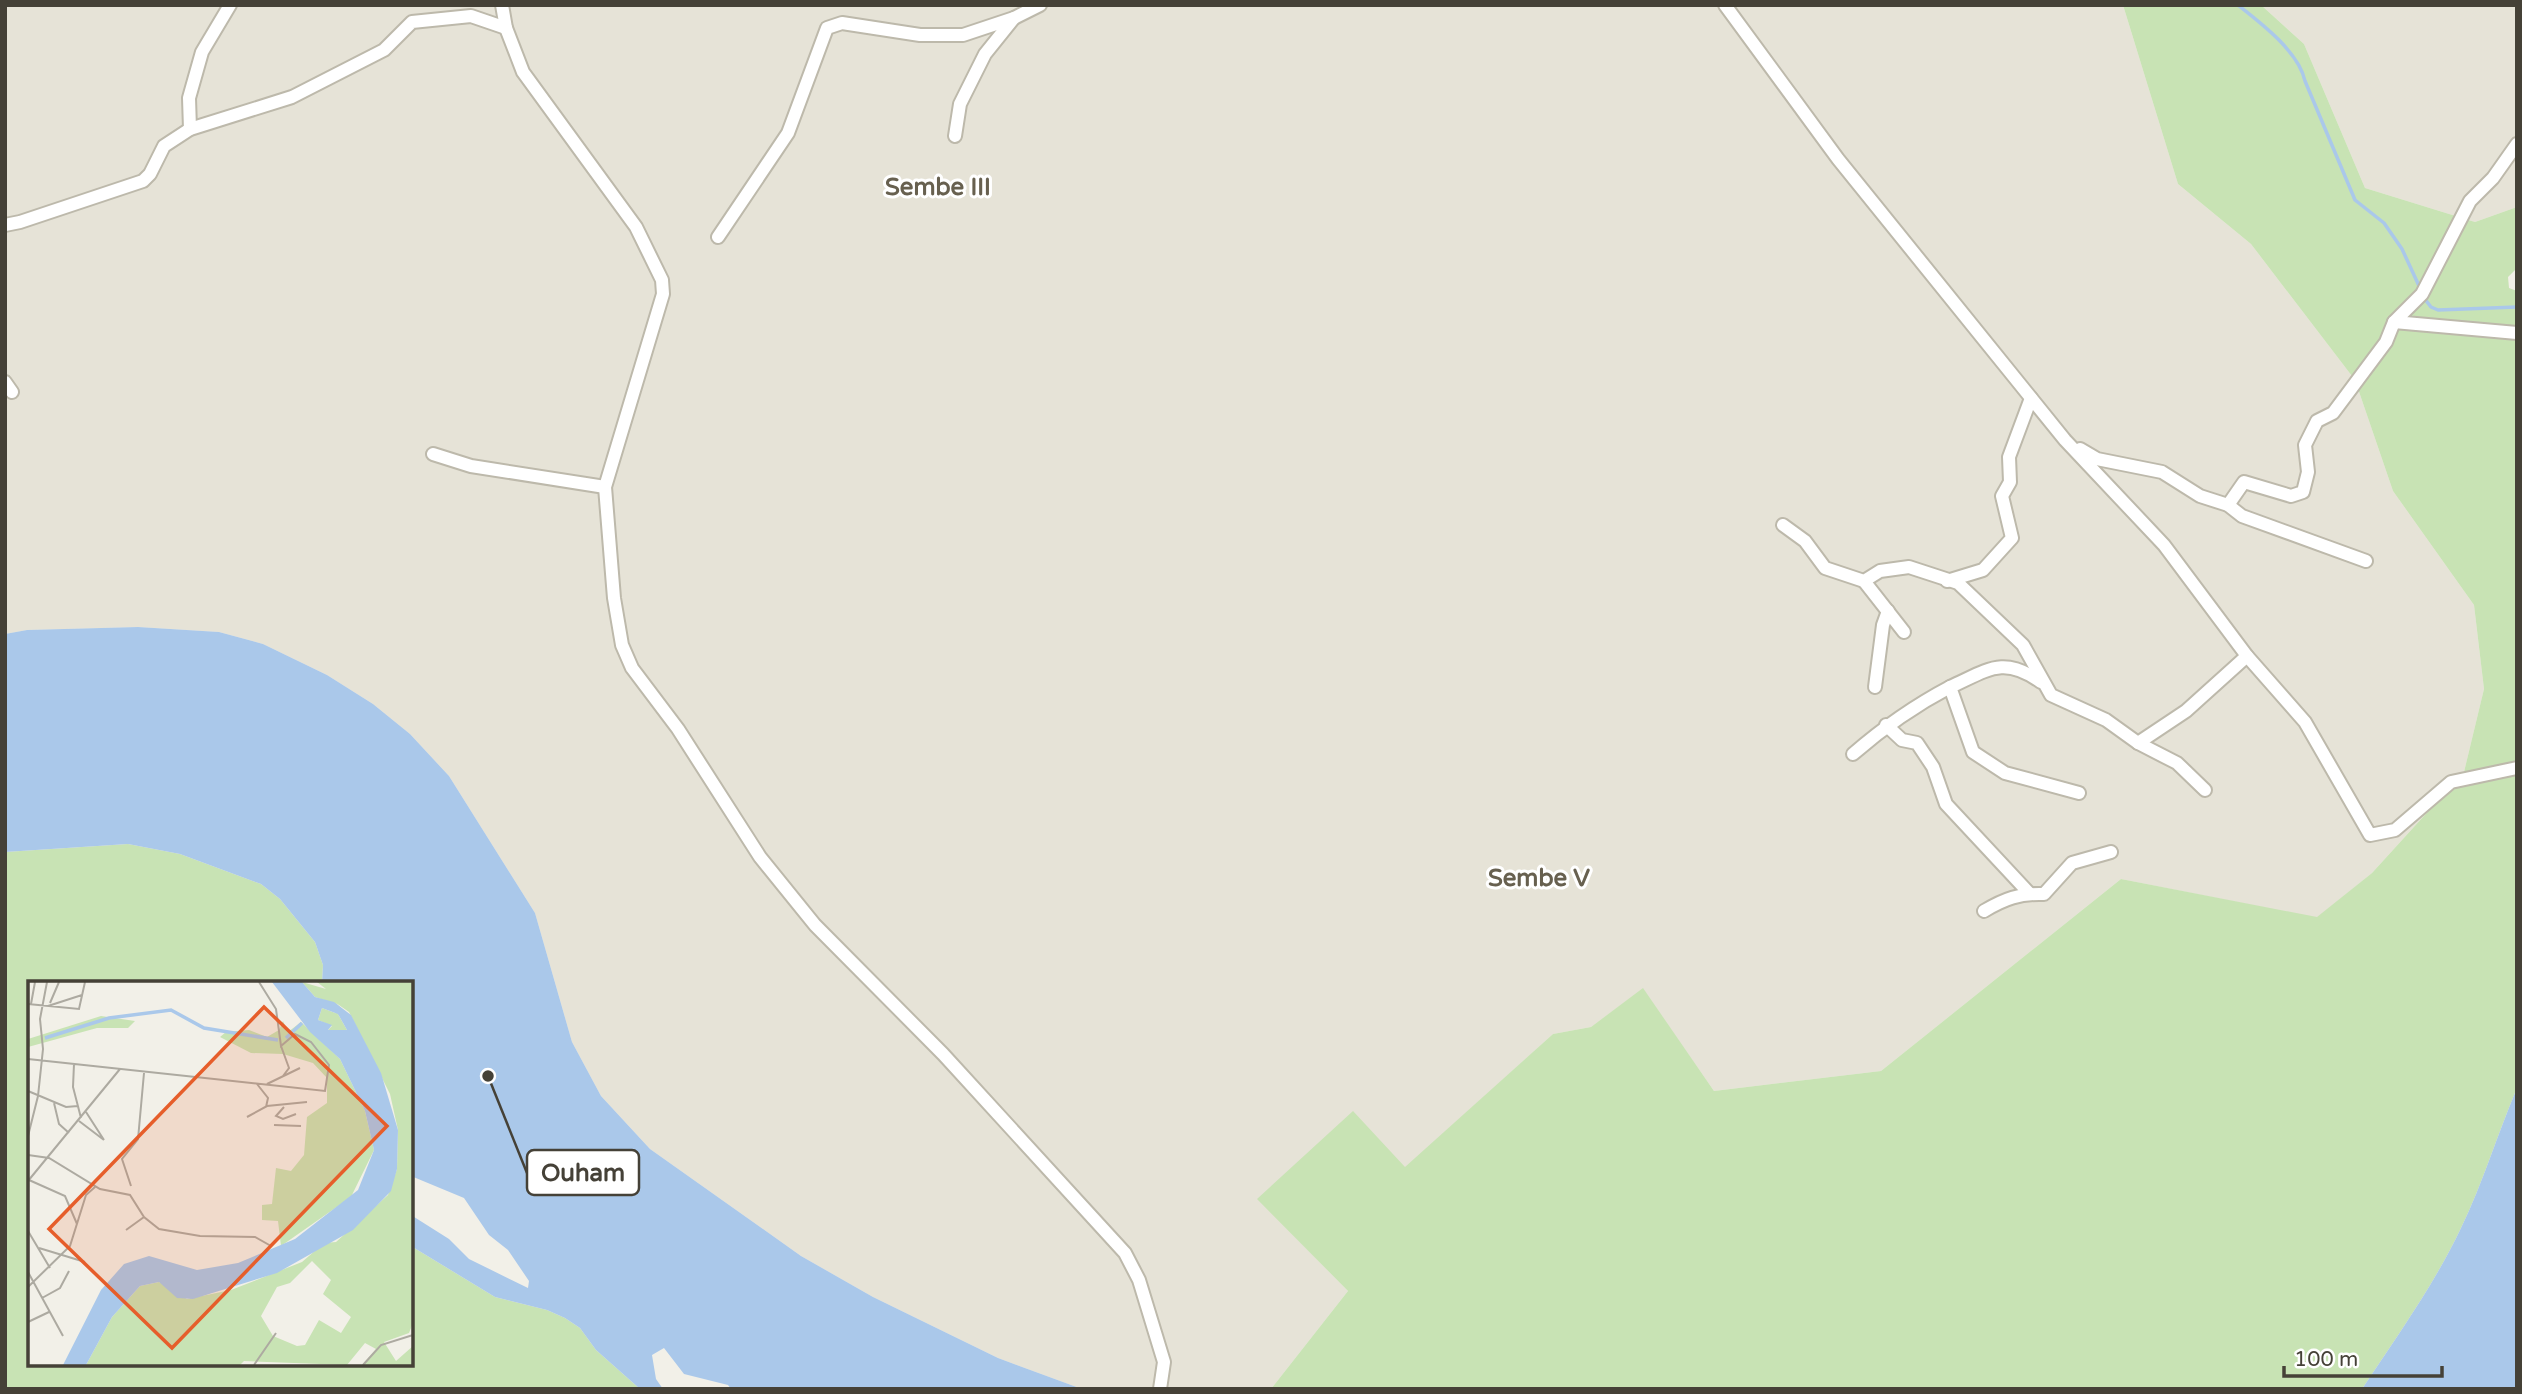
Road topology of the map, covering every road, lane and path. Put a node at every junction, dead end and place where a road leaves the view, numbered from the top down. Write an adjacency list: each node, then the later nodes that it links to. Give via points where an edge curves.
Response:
1 (230, 5): 7 (street, via 202,52 189,98)
2 (502, 5): 6 (street)
3 (1040, 5): 5 (street)
4 (1725, 5): 14 (street, via 1838,159)
5 (1014, 18): 8 (street, via 985,54 960,104); 11 (street, via 963,35 920,35 842,23 827,28 788,133)
6 (506, 28): 7 (street, via 471,16 412,22 384,50 292,97); 17 (street, via 523,72 636,226 662,280 663,294)
7 (190, 129): 10 (street, via 164,146 143,181)
8 (955, 136)
9 (2517, 144): 12 (street, via 2470,201 2422,294)
10 (5, 225)
11 (718, 237)
12 (2394, 322): 13 (street); 18 (street, via 2386,342 2333,413 2317,421 2305,445 2308,472 2303,492 2291,496 2244,482)
13 (2517, 333)
14 (2031, 398): 15 (street); 22 (street, via 2009,457 2010,482 2002,496 2012,538 1983,570)
15 (2065, 440): 18 (street, via 2098,459 2162,472 2200,496); 25 (street, via 2164,545)
16 (433, 454): 17 (street, via 471,466)
17 (605, 487): 38 (street, via 614,598 622,645 632,668 678,729 760,857 815,925 943,1054 1125,1253 1139,1280 1164,1362)
18 (2228, 505): 20 (street, via 2242,516)
19 (1783, 525): 21 (street, via 1805,541 1825,568)
20 (2365, 561)
21 (1864, 581): 22 (street, via 1880,571 1909,567); 23 (street)
22 (1947, 581): 26 (street, via 1958,583 2022,645)
23 (1888, 611): 24 (street); 27 (street)
24 (1905, 632)
25 (2247, 656): 30 (street, via 2186,711); 32 (street, via 2305,722 2370,835 2395,830 2451,782)
26 (2047, 686): 28 (street, via 2026,671 1998,665); 30 (street, via 2051,695 2106,720)
27 (1875, 687)
28 (1950, 687): 29 (street); 34 (street, via 1973,752 2005,773)
29 (1886, 725): 31 (street); 36 (street, via 1902,740 1917,743 1933,767 1946,804)
30 (2138, 743): 33 (street, via 2177,763)
31 (1853, 754)
32 (2517, 768)
33 (2205, 790)
34 (2079, 793)
35 (2111, 852): 36 (street, via 2072,863 2044,894)
36 (2029, 893): 37 (street, via 2006,898)
37 (1984, 911)
38 (1160, 1389)

